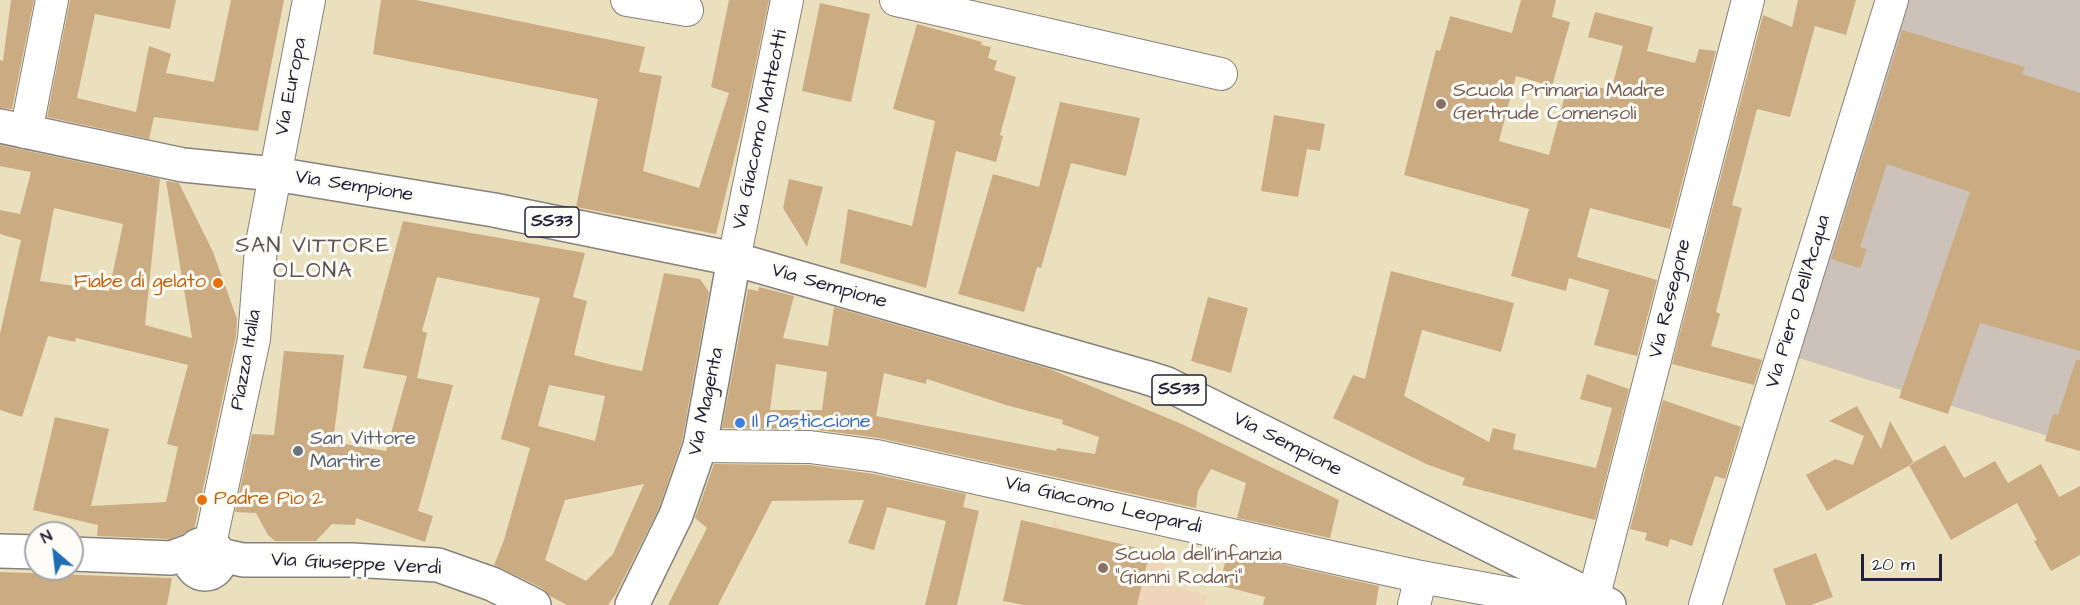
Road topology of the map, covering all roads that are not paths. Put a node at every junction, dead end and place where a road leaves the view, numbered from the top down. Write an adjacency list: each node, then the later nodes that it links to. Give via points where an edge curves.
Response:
1 (52, 0): 10 (street)
2 (309, 0): 11 (street, Via Europa)
3 (627, 0): 8 (street)
4 (787, 0): 12 (street, Via Giacomo Matteotti)
5 (896, 0): 9 (street)
6 (1748, 0): 19 (street, Via Resegone)
7 (1892, 0): 22 (street, Via Piero Dell'Acqua)
8 (687, 9)
9 (1221, 74)
10 (13, 129): 11 (main road, Via Sempione / SS33, via 183,165)
11 (274, 174): 12 (main road, Via Sempione / SS33, via 494,210); 17 (street, Piazza Italia, via 261,248 254,339)
12 (734, 259): 13 (main road, Via Magenta); 19 (main road, Via Sempione / SS33, via 1167,384)
13 (700, 446): 18 (street, Via Giacomo Leopardi, via 810,447 877,456); 21 (main road, Via Magenta, via 676,515)
14 (0, 551): 15 (main road)
15 (24, 552)
16 (84, 554): 17 (main road, Via Giuseppe Verdi)
17 (207, 557): 20 (main road, Via Giuseppe Verdi, via 438,566 492,584)
18 (1417, 591): 19 (street, Via Giacomo Leopardi)
19 (1592, 603)
20 (534, 605)
21 (632, 605)
22 (1705, 605)

